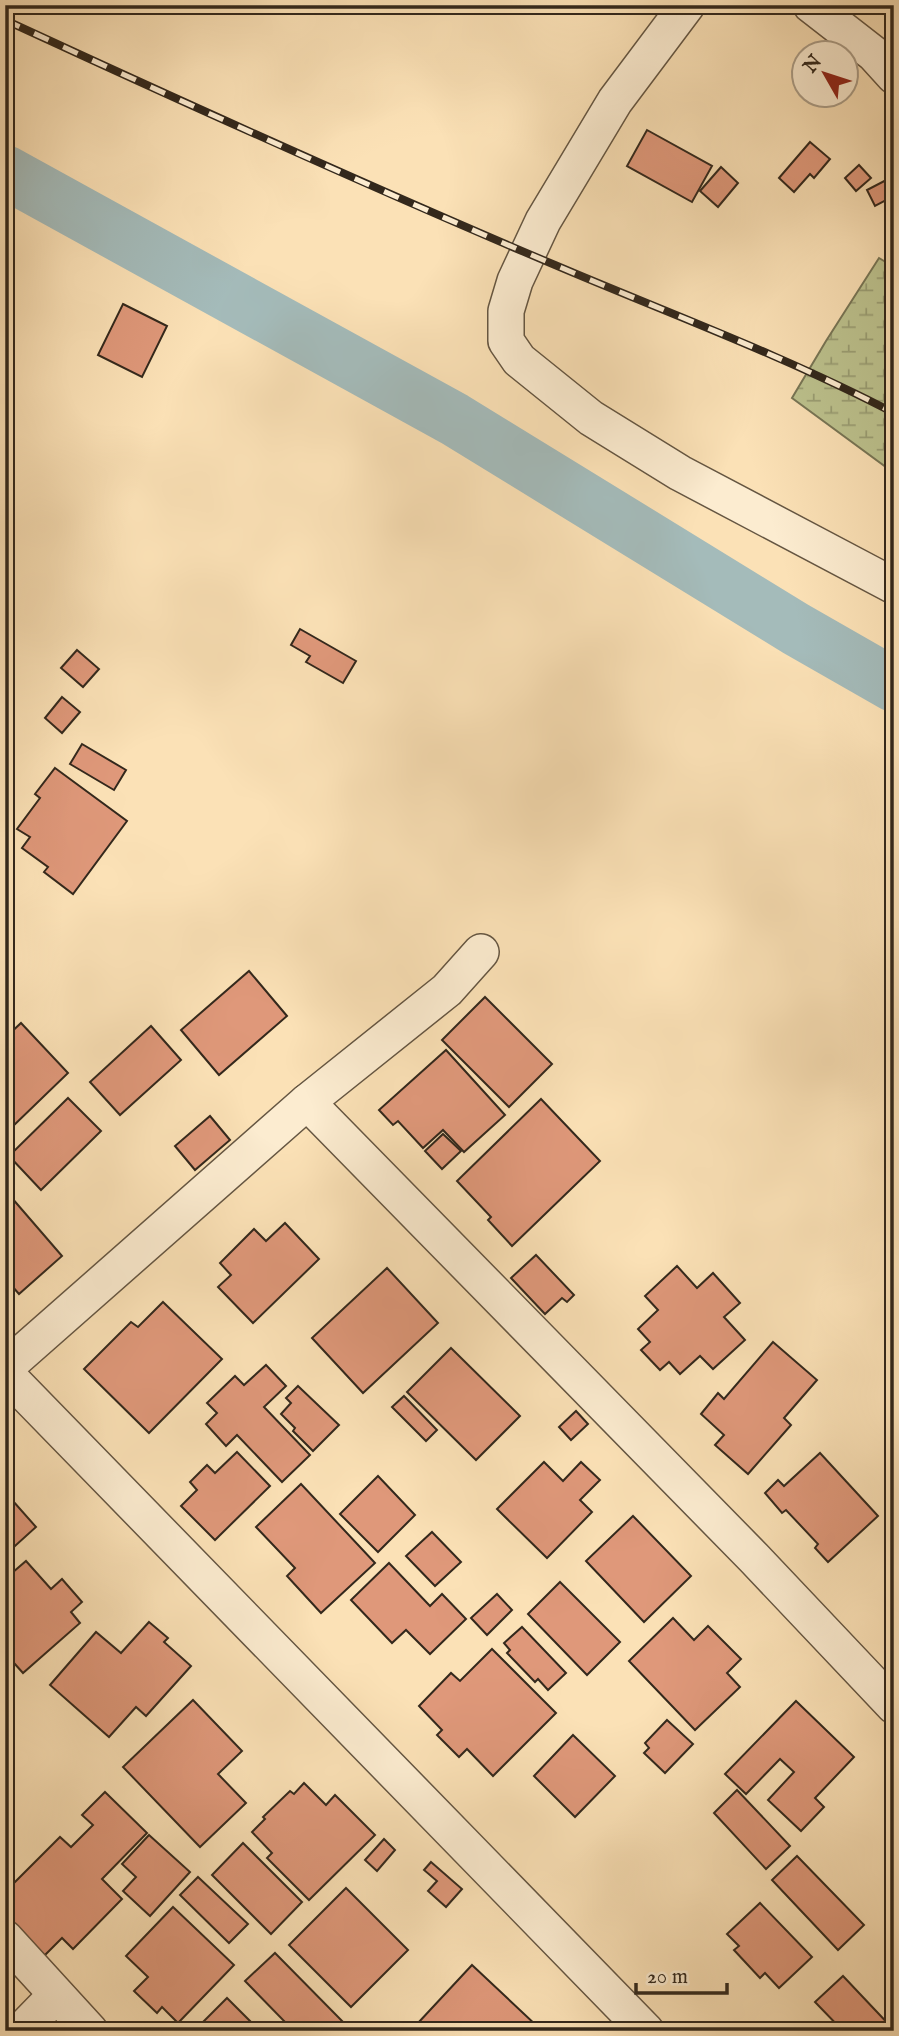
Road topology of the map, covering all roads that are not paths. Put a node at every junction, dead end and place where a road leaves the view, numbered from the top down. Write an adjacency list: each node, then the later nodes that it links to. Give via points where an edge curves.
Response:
1 (687, 5): 4 (street, via 615,101 543,221 515,281 506,311 506,341 519,360 591,418 680,473)
2 (811, 5): 3 (street, via 874,54)
3 (894, 76)
4 (894, 586)
5 (481, 953): 6 (street, via 447,990)
6 (307, 1102): 7 (street); 8 (street)
7 (5, 1370): 13 (street)
8 (894, 1706)
9 (5, 1938): 10 (street)
10 (56, 1994): 11 (street); 12 (street)
11 (21, 2031)
12 (90, 2031)
13 (646, 2031)

